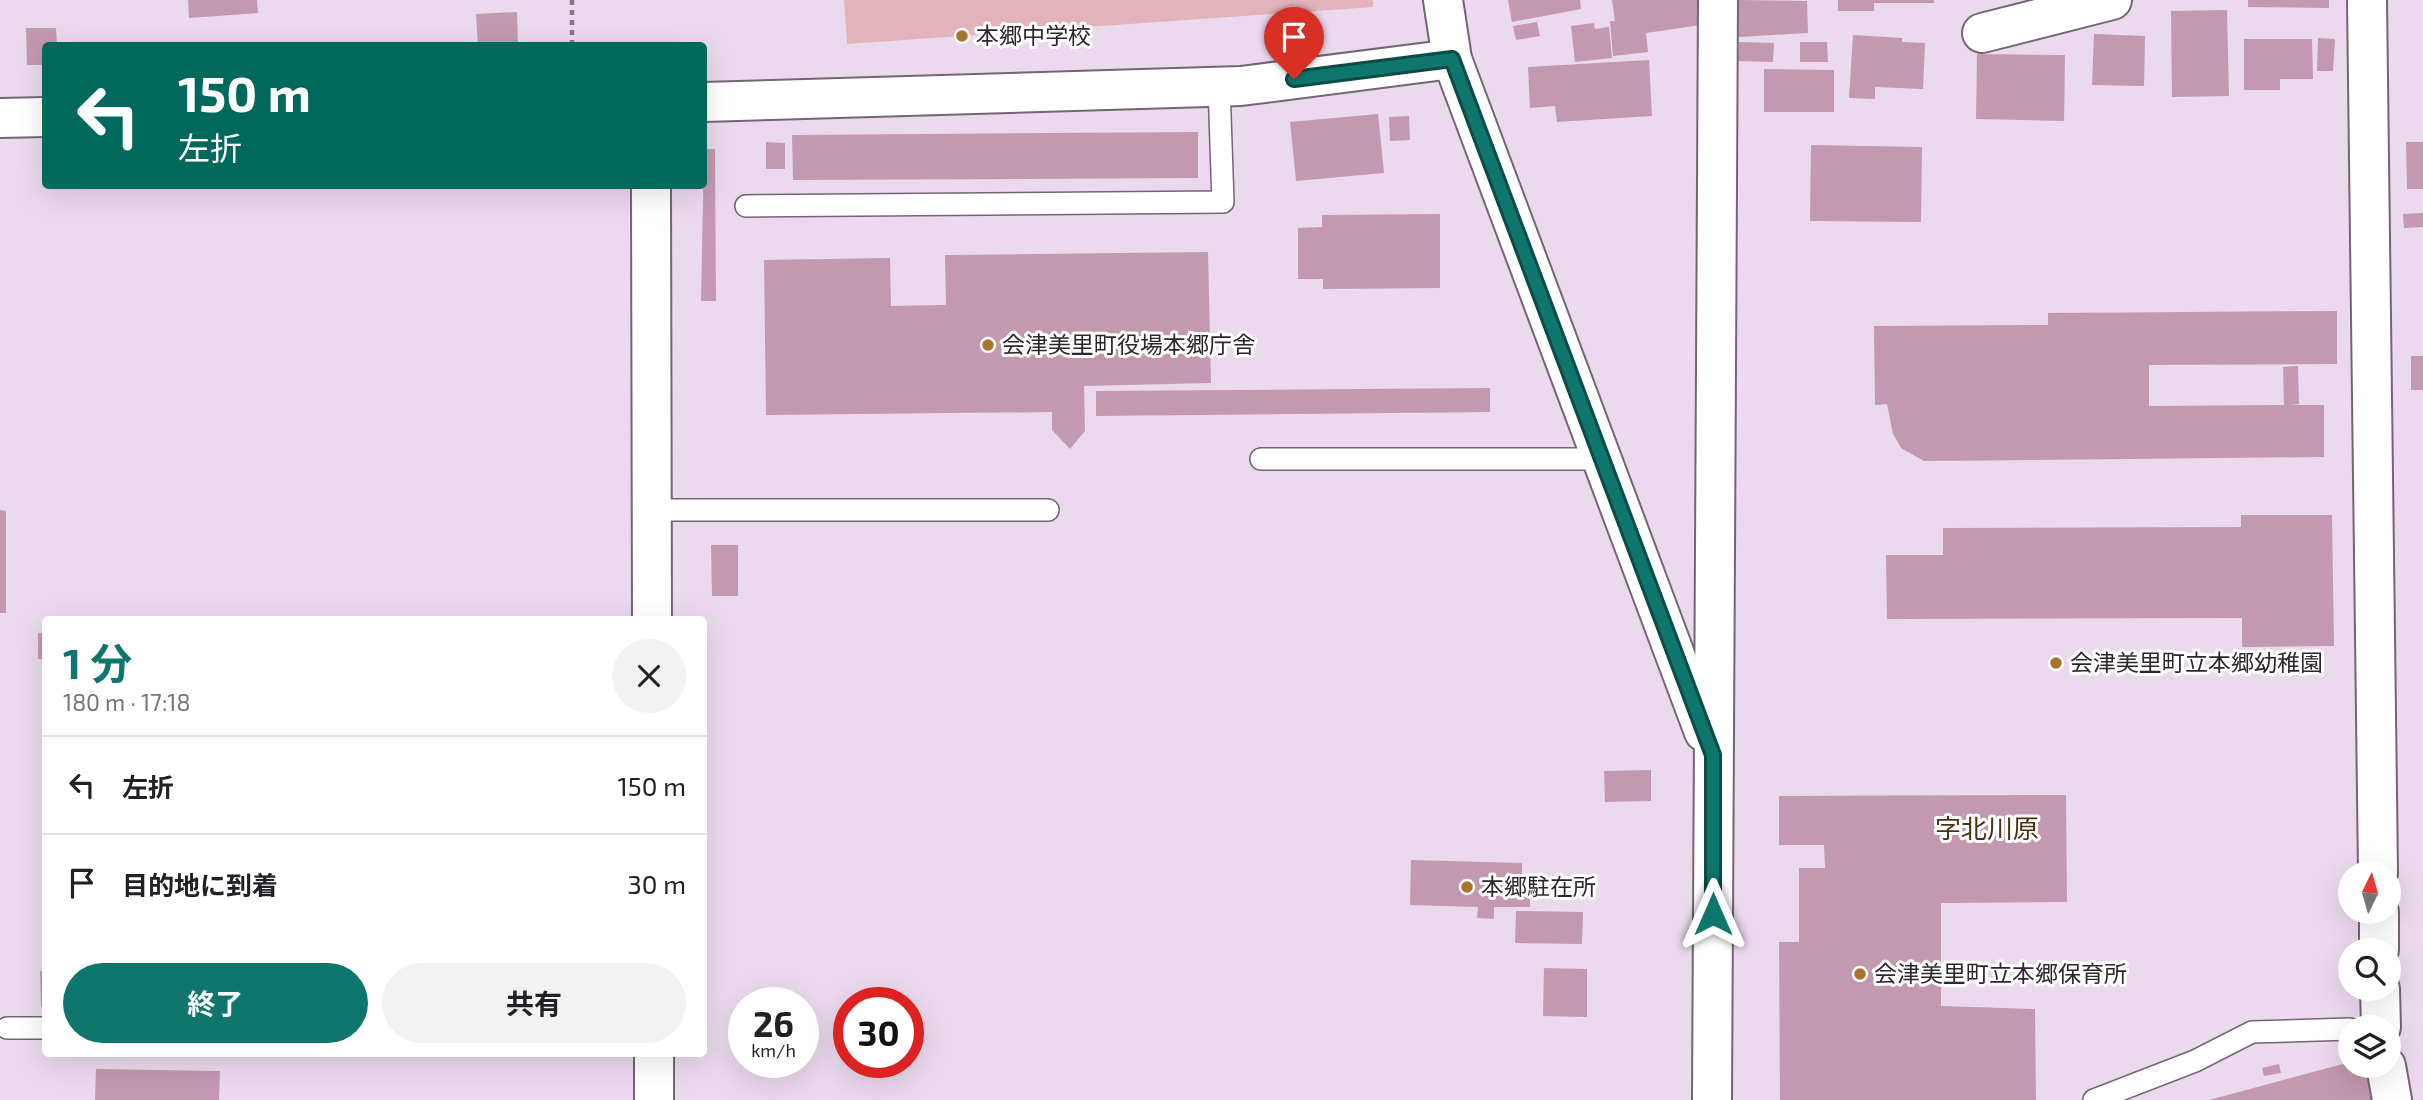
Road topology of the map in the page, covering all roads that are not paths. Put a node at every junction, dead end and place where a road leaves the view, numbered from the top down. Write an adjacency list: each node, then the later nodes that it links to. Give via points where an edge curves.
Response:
1 (1443, 0): 6 (street)
2 (1718, 0): 18 (street)
3 (2112, 0): 5 (street)
4 (2367, 0): 19 (street)
5 (1982, 33)
6 (1452, 59): 7 (street); 14 (street)
7 (1219, 86): 8 (street); 12 (lane, via 1223,202)
8 (707, 102)
9 (42, 117): 10 (street)
10 (0, 118)
11 (651, 189): 15 (street)
12 (746, 206)
13 (1261, 459): 14 (lane)
14 (1602, 459): 18 (street)
15 (652, 510): 16 (lane); 17 (street)
16 (1048, 510)
17 (652, 616)
18 (1713, 755): 26 (street)
19 (2378, 861)
20 (7, 1027): 21 (lane)
21 (42, 1028)
22 (2338, 1028): 27 (lane, via 2252,1032 2195,1061)
23 (654, 1057): 25 (street)
24 (2388, 1078): 28 (street)
25 (654, 1100)
26 (1712, 1100)
27 (2094, 1100)
28 (2392, 1100)

